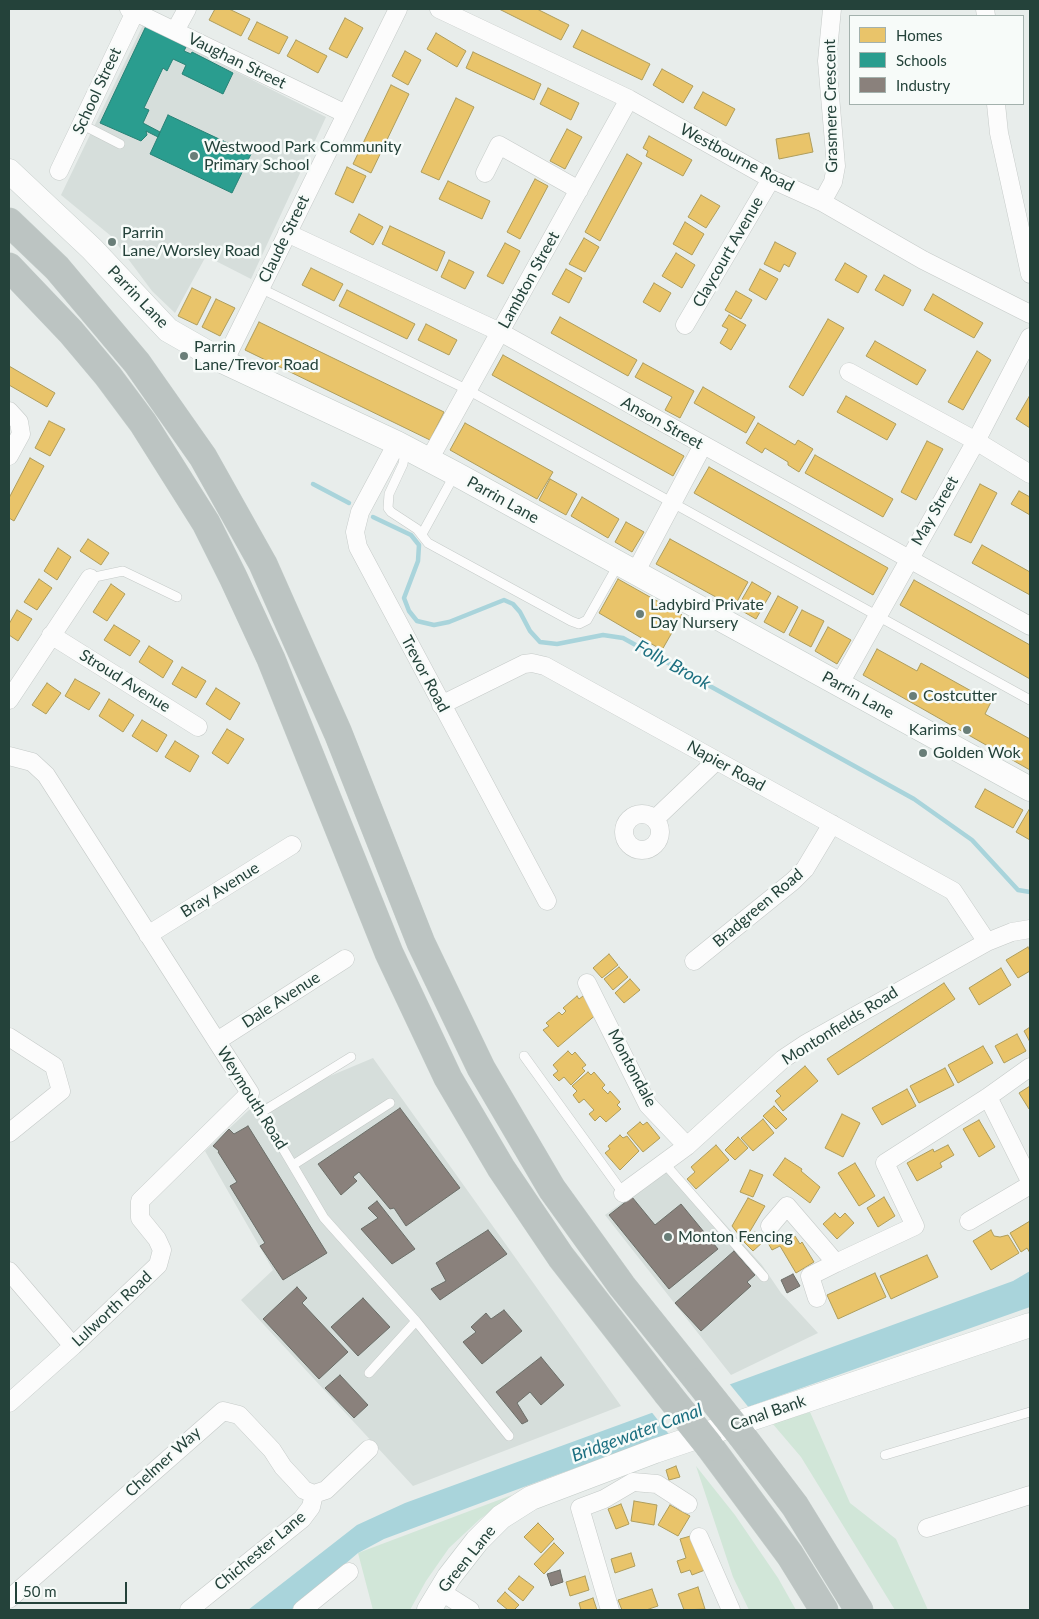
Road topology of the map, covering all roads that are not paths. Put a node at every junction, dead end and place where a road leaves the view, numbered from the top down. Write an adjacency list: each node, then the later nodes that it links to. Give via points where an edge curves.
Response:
1 (187, 9): 6 (street)
2 (398, 9): 9 (street, Claude Street)
3 (439, 9): 7 (street, Westbourne Road)
4 (832, 9): 17 (street, Grasmere Crescent, via 827,62 836,166 833,182)
5 (132, 10): 6 (street, Vaughan Street); 10 (street, School Street)
6 (175, 31): 9 (street, Vaughan Street)
7 (629, 100): 15 (street, Westbourne Road); 16 (street, Lambton Street)
8 (996, 105): 21 (street, via 999,133)
9 (346, 114): 19 (street, Claude Street)
10 (81, 124): 11 (lane); 13 (street, School Street)
11 (120, 144)
12 (9, 170): 27 (main road, Parrin Lane, via 92,249 168,330)
13 (59, 171)
14 (485, 172): 16 (street, via 500,145)
15 (771, 179): 17 (street, Westbourne Road); 24 (street, Claycourt Avenue)
16 (579, 190): 25 (street, Lambton Street)
17 (822, 202): 23 (street, Westbourne Road, via 923,260)
18 (9, 222): 111 (highway, bridge, via 57,268 137,363 203,456 263,564 338,733 421,943 481,1068 552,1189 622,1286 795,1506)
19 (287, 233): 22 (street, Claude Street); 25 (street, Anson Street)
20 (9, 267): 110 (highway, bridge, via 108,376 143,423 206,524 271,659 389,953 448,1078 501,1168 561,1257 790,1555)
21 (1030, 274)
22 (260, 288): 27 (street, Claude Street); 29 (lane)
23 (1030, 314)
24 (685, 325)
25 (500, 332): 29 (street, Lambton Street); 33 (street, Anson Street)
26 (1030, 337): 31 (street, May Street)
27 (224, 362): 32 (main road, Parrin Lane)
28 (849, 372): 31 (street)
29 (468, 390): 35 (street, Lambton Street); 38 (lane)
30 (9, 411): 34 (street, via 19,422 21,434)
31 (976, 441): 37 (street); 40 (street, May Street)
32 (397, 443): 35 (main road, Parrin Lane); 39 (lane, via 404,458 389,494 388,508); 50 (street, Trevor Road, via 360,512 356,522 356,540)
33 (703, 445): 38 (street); 40 (street, Anson Street)
34 (9, 456)
35 (429, 460): 36 (main road, Parrin Lane)
36 (456, 474): 39 (lane); 41 (main road, Parrin Lane)
37 (1030, 474)
38 (672, 503): 41 (street); 44 (lane)
39 (422, 534): 41 (lane, via 428,542 579,624 587,620)
40 (908, 558): 44 (street, May Street); 45 (street, Anson Street)
41 (627, 568): 47 (main road, Parrin Lane)
42 (90, 578): 43 (lane, via 123,571); 46 (street)
43 (177, 597)
44 (877, 616): 47 (street, May Street); 49 (lane)
45 (1030, 626)
46 (52, 635): 48 (street); 51 (street, Stroud Avenue)
47 (839, 685): 54 (main road, Parrin Lane)
48 (9, 700)
49 (1030, 700)
50 (441, 705): 53 (street, Napier Road, via 524,664 539,663); 58 (street, Trevor Road)
51 (198, 727)
52 (9, 756): 60 (street, Weymouth Road, via 32,762 42,771)
53 (716, 760): 55 (street); 56 (street, Napier Road)
54 (1030, 788)
55 (655, 819)
56 (832, 824): 61 (street, Napier Road, via 953,891); 63 (street, Bradgreen Road, via 805,869 793,881)
57 (292, 844): 60 (street, Bray Avenue)
58 (547, 901)
59 (1030, 929): 61 (street, Montonfields Road)
60 (148, 935): 66 (street, Weymouth Road)
61 (986, 942): 75 (street, Montonfields Road, via 799,1048)
62 (345, 959): 66 (street, Dale Avenue)
63 (694, 961)
64 (587, 983): 75 (street, Montondale, via 648,1104)
65 (9, 1037): 74 (street, via 54,1066 61,1091)
66 (217, 1041): 70 (street, Weymouth Road)
67 (524, 1056): 80 (lane)
68 (351, 1058): 73 (lane)
69 (1030, 1067): 71 (street)
70 (250, 1093): 73 (lane, Weymouth Road); 89 (street, Lulworth Road, via 143,1197 138,1213 160,1244 161,1261)
71 (988, 1097): 78 (street); 83 (street, via 885,1163 915,1226)
72 (390, 1103): 77 (lane)
73 (262, 1112): 77 (lane, Weymouth Road)
74 (9, 1133)
75 (687, 1146): 76 (street, Montonfields Road)
76 (665, 1164): 80 (street, Montonfields Road); 85 (lane)
77 (293, 1165): 87 (lane, Weymouth Road, via 324,1218)
78 (1030, 1180)
79 (1030, 1185): 81 (street)
80 (623, 1193)
81 (969, 1220)
82 (770, 1226): 83 (street, via 786,1206)
83 (836, 1263): 86 (street, via 810,1276)
84 (9, 1272): 89 (street)
85 (764, 1277)
86 (817, 1298)
87 (416, 1321): 90 (lane); 93 (lane, Weymouth Road)
88 (1030, 1325): 99 (main road, Canal Bank, via 655,1451 531,1498)
89 (73, 1346): 91 (street, Lulworth Road)
90 (369, 1373)
91 (9, 1402)
92 (1030, 1412): 95 (lane)
93 (509, 1436)
94 (369, 1450): 96 (street, Chichester Lane, via 326,1490)
95 (886, 1455)
96 (314, 1494): 103 (street, Chelmer Way, via 304,1490 239,1414 223,1411); 105 (street, Chichester Lane, via 311,1507 302,1519)
97 (1030, 1495): 100 (street)
98 (688, 1504): 108 (street, via 658,1484 633,1482 580,1508)
99 (510, 1511): 104 (main road, Green Lane, via 477,1541)
100 (927, 1528)
101 (699, 1537): 109 (street)
102 (349, 1572): 106 (street)
103 (9, 1599)
104 (435, 1601): 107 (street)
105 (189, 1610)
106 (302, 1610)
107 (470, 1610)
108 (610, 1610)
109 (731, 1610)
110 (824, 1610)
111 (860, 1610)

